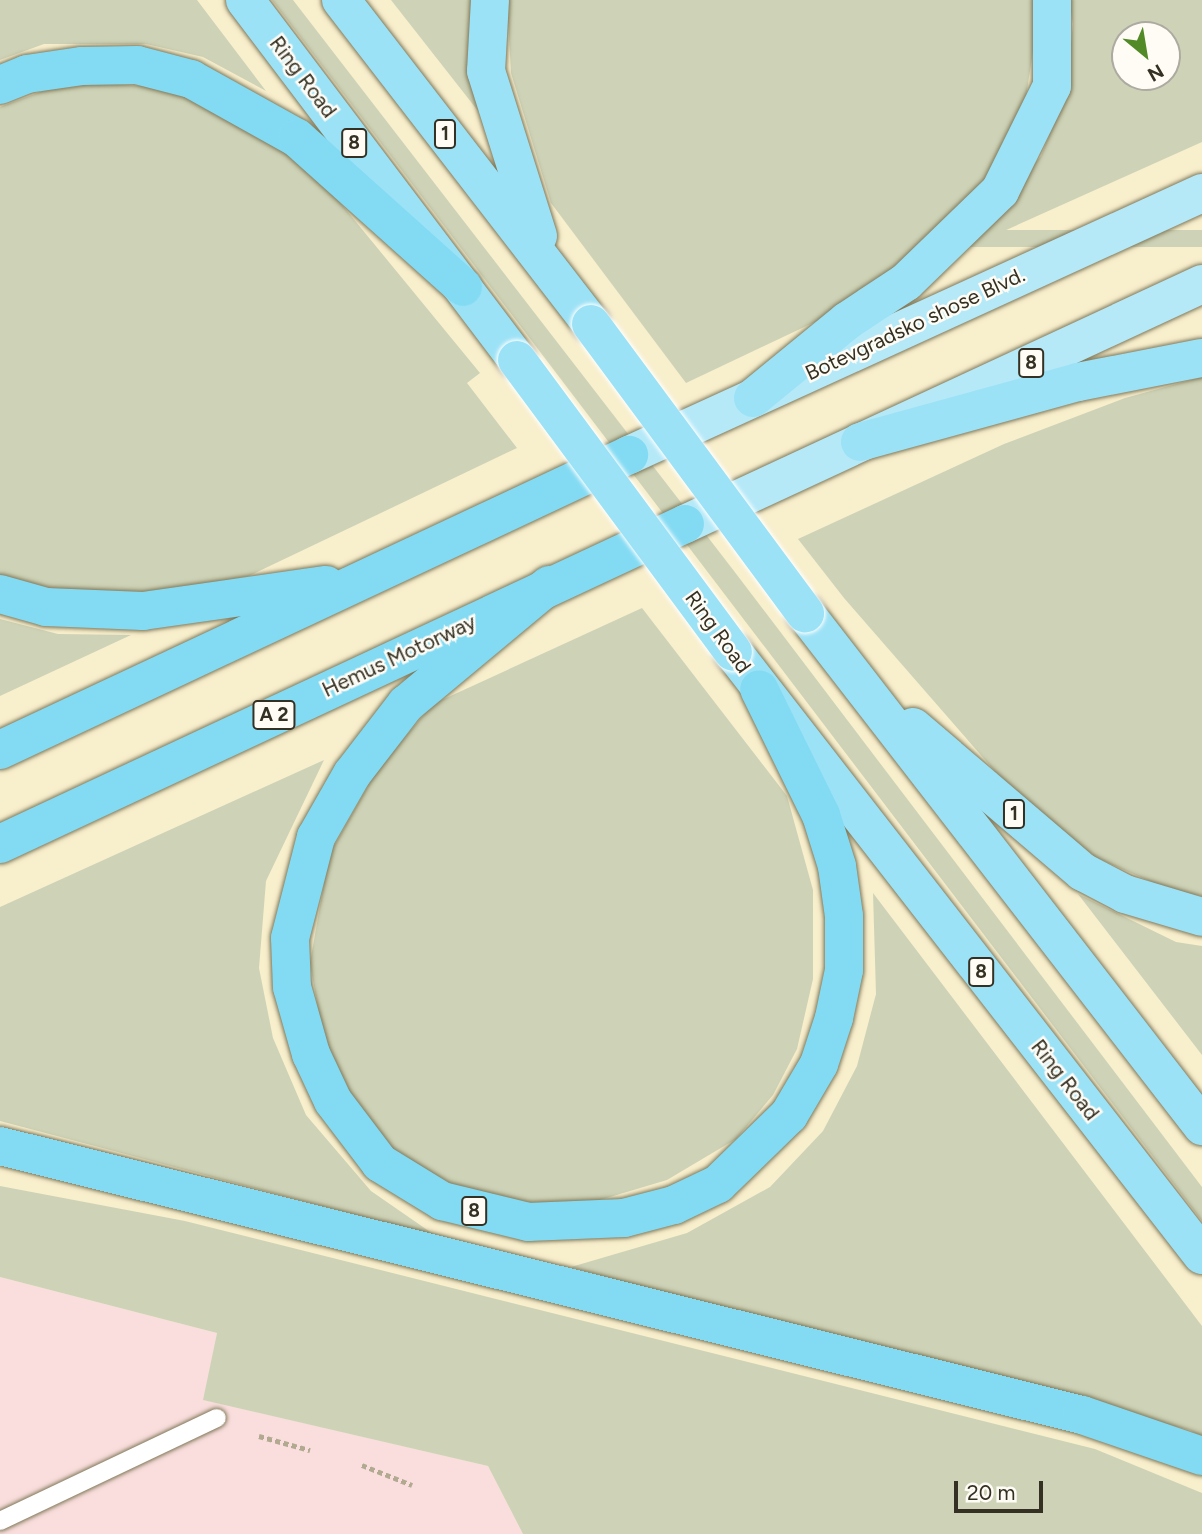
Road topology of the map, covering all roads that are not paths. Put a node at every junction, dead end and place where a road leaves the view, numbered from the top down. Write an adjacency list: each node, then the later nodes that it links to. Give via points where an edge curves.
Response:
1 (245, 0): 9 (highway, Ring Road / 8)
2 (341, 0): 7 (highway, 1)
3 (490, 0): 7 (highway, via 486,71)
4 (1052, 0): 11 (highway, via 1052,86 1000,191 906,282 847,321)
5 (0, 85): 9 (highway, via 27,74 82,66 137,65 191,79 238,101 297,138)
6 (1202, 193): 11 (main road, Botevgradsko shose Blvd.)
7 (549, 267): 18 (highway, 1, bridge)
8 (1202, 284): 12 (main road, 8)
9 (463, 287): 19 (highway, Ring Road / 8, bridge)
10 (1202, 358): 12 (highway, via 1078,382)
11 (753, 398): 13 (main road, Botevgradsko shose Blvd.)
12 (860, 442): 14 (main road)
13 (629, 455): 15 (highway)
14 (685, 524): 16 (highway, Hemus Motorway / A 2)
15 (366, 579): 17 (highway, via 143,611 46,607); 20 (highway)
16 (549, 585): 19 (highway, 8, via 406,704 352,774 316,838 289,938 292,987 312,1054 333,1101 380,1163 442,1200 528,1222 624,1219 674,1205 718,1184 789,1115 820,1064 834,1018 844,970 844,916 837,866 821,815); 21 (highway, Hemus Motorway / A 2)
17 (0, 594)
18 (849, 672): 22 (highway, 1, via 1083,872 1125,894); 23 (highway)
19 (759, 689): 25 (highway, Ring Road / 8)
20 (0, 750)
21 (0, 844)
22 (1202, 917)
23 (1202, 1126)
24 (0, 1146): 27 (highway, via 1082,1415)
25 (1202, 1255)
26 (217, 1418): 28 (lane)
27 (1202, 1456)
28 (0, 1521)

